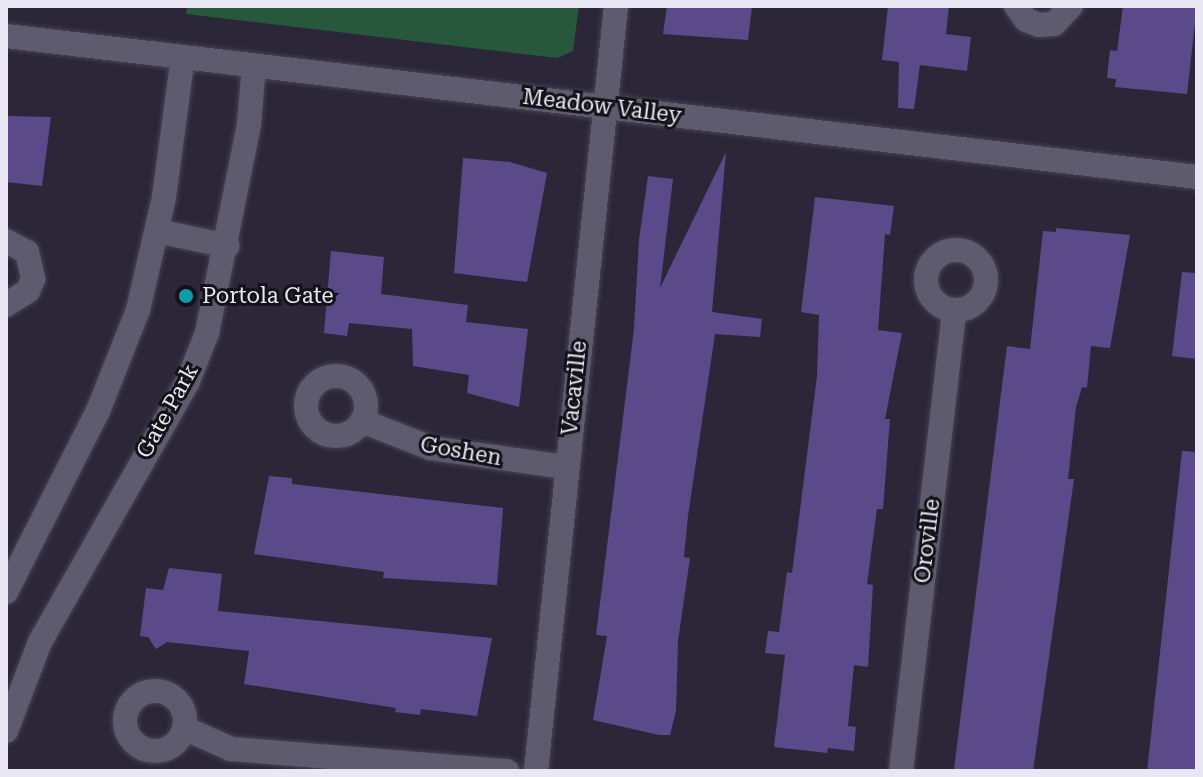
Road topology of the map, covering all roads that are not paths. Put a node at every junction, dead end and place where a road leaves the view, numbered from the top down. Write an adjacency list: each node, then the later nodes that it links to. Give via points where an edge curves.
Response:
1 (616, 6): 7 (street, Vacaville)
2 (1016, 6): 3 (street, via 1026,20 1039,25 1054,24)
3 (1071, 6)
4 (6, 36): 5 (street, Meadow Valley)
5 (183, 57): 6 (street, Meadow Valley); 9 (street)
6 (254, 65): 7 (street, Meadow Valley); 11 (street, Gate Park)
7 (606, 107): 8 (street, Meadow Valley); 15 (street, Vacaville)
8 (1197, 177)
9 (157, 231): 11 (street); 16 (street, via 138,310 98,411)
10 (6, 241): 12 (street, via 27,252 33,279 28,291)
11 (227, 246): 18 (street, Gate Park, via 207,333 188,381 85,554 40,642)
12 (6, 305)
13 (954, 311): 21 (street, Oroville)
14 (362, 421): 15 (street, Goshen, via 431,448)
15 (565, 467): 20 (street, Vacaville)
16 (6, 592)
17 (184, 728): 19 (street, via 231,749)
18 (6, 731)
19 (507, 771)
20 (536, 771)
21 (901, 771)

